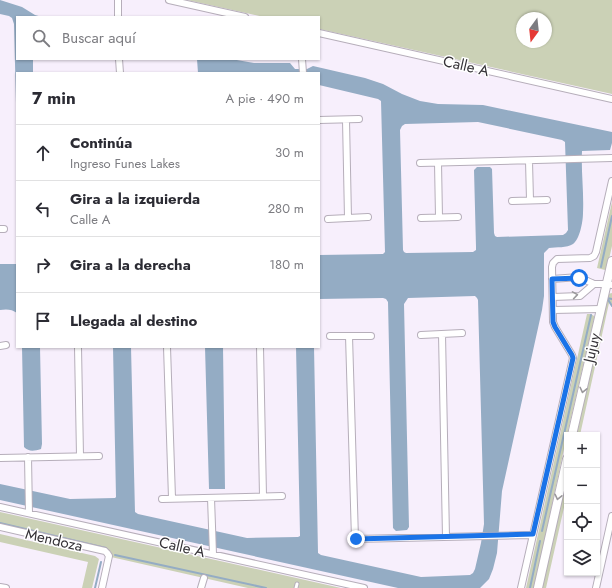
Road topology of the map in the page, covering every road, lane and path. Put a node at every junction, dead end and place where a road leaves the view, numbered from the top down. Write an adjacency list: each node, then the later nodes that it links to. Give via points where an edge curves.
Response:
1 (118, 0): 3 (street)
2 (169, 0): 4 (street)
3 (118, 16)
4 (241, 16)
5 (320, 33): 10 (street, Calle A)
6 (119, 60): 8 (street)
7 (302, 62): 9 (street)
8 (120, 72)
9 (303, 72)
10 (612, 99)
11 (359, 119): 13 (street)
12 (320, 120): 13 (street)
13 (346, 120): 24 (street)
14 (612, 158): 15 (street)
15 (529, 160): 16 (street); 19 (street)
16 (438, 163): 17 (street); 22 (street)
17 (420, 164)
18 (612, 181): 29 (street, via 594,256 557,259 552,267)
19 (530, 200): 20 (street); 21 (street)
20 (548, 200)
21 (512, 201)
22 (439, 217): 23 (street); 26 (street)
23 (458, 217)
24 (348, 218): 25 (street); 27 (street)
25 (368, 218)
26 (421, 218)
27 (328, 219)
28 (612, 261): 31 (street, Jujuy)
29 (552, 279): 30 (street, via 579,278); 32 (street)
30 (594, 284): 31 (street); 32 (street, one-way to 30, via 580,296)
31 (609, 284): 33 (street, Jujuy)
32 (553, 297): 34 (street)
33 (601, 309): 34 (street); 44 (street, Jujuy, one-way to 44)
34 (553, 310): 59 (street, via 555,327 573,358)
35 (462, 333): 36 (street)
36 (442, 334): 37 (street); 60 (street)
37 (422, 335)
38 (330, 336): 39 (street)
39 (349, 336): 40 (street); 60 (street, via 356,539)
40 (371, 336)
41 (78, 348): 45 (street)
42 (167, 348): 52 (street)
43 (260, 348): 50 (street)
44 (573, 432)
45 (80, 456): 46 (street); 47 (street)
46 (99, 456)
47 (28, 457): 48 (street); 56 (street)
48 (0, 458)
49 (565, 468): 71 (street, one-way to 71)
50 (263, 496): 51 (street); 53 (street)
51 (282, 496)
52 (172, 498): 53 (street); 54 (street)
53 (211, 498): 61 (street)
54 (162, 499)
55 (0, 507): 56 (street, Calle A)
56 (29, 513): 61 (street, Calle A)
57 (612, 516): 72 (street)
58 (0, 528): 66 (street, Mendoza, via 107,553 109,556)
59 (533, 534): 60 (street); 70 (street)
60 (446, 537)
61 (213, 554): 69 (street, Calle A)
62 (204, 578): 67 (street)
63 (298, 584): 68 (lane)
64 (0, 587): 65 (street)
65 (6, 588)
66 (102, 588)
67 (201, 588)
68 (296, 588)
69 (364, 588)
70 (521, 588)
71 (538, 588)
72 (596, 588)

